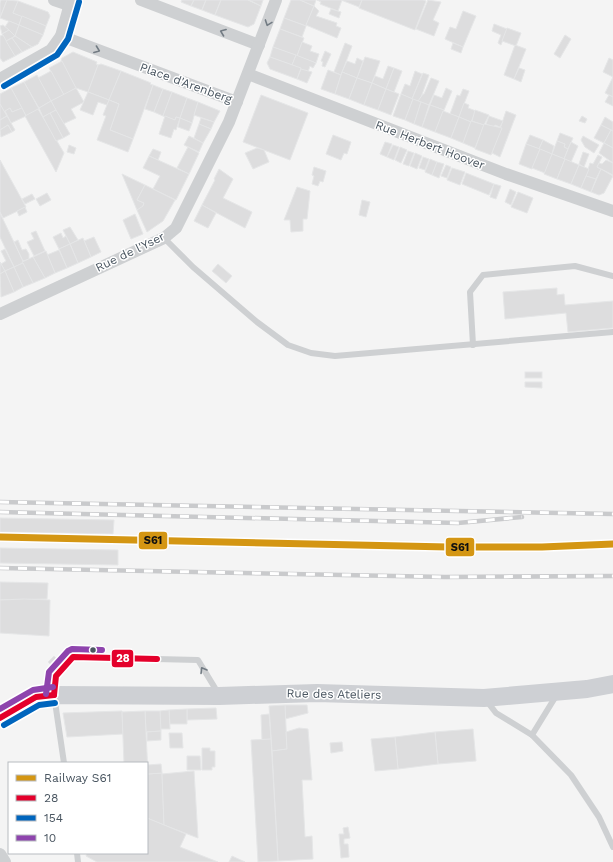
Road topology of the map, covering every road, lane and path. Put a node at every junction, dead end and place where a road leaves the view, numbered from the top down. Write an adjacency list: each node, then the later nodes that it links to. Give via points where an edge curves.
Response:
1 (54, 0): 4 (street)
2 (140, 0): 6 (street, one-way to 2)
3 (276, 0): 6 (street, Place d'Arenberg, one-way to 6)
4 (70, 3): 5 (street)
5 (60, 36): 8 (street, via 51,50); 9 (street, Place d'Arenberg, one-way to 9)
6 (259, 46): 7 (street, Place d'Arenberg)
7 (248, 74): 9 (street, Place d'Arenberg); 10 (street, Rue Herbert Hoover, via 506,174)
8 (0, 79)
9 (237, 102): 11 (street, Rue de l'Yser, via 176,228)
10 (612, 209)
11 (164, 238): 13 (street, Rue de l'Yser); 15 (lane, via 193,267 257,322 288,345 311,353 335,356)
12 (613, 276): 15 (lane, via 575,266 483,275 470,292)
13 (0, 314)
14 (613, 332): 15 (lane)
15 (473, 345)
16 (613, 684): 17 (street, Rue des Ateliers)
17 (560, 691): 20 (street, Rue des Ateliers); 22 (lane)
18 (54, 695): 19 (street, Rue des Ateliers); 19 (lane, one-way to 18, via 198,660 73,657 56,676); 21 (street, Rue des Ateliers, via 36,697); 23 (lane)
19 (219, 696): 20 (street, Rue des Ateliers, via 317,693)
20 (484, 698): 22 (lane, via 496,713)
21 (0, 718)
22 (532, 735): 24 (lane, via 571,775 599,817)
23 (64, 762)
24 (613, 847)
25 (0, 854): 26 (street)
26 (4, 862)

